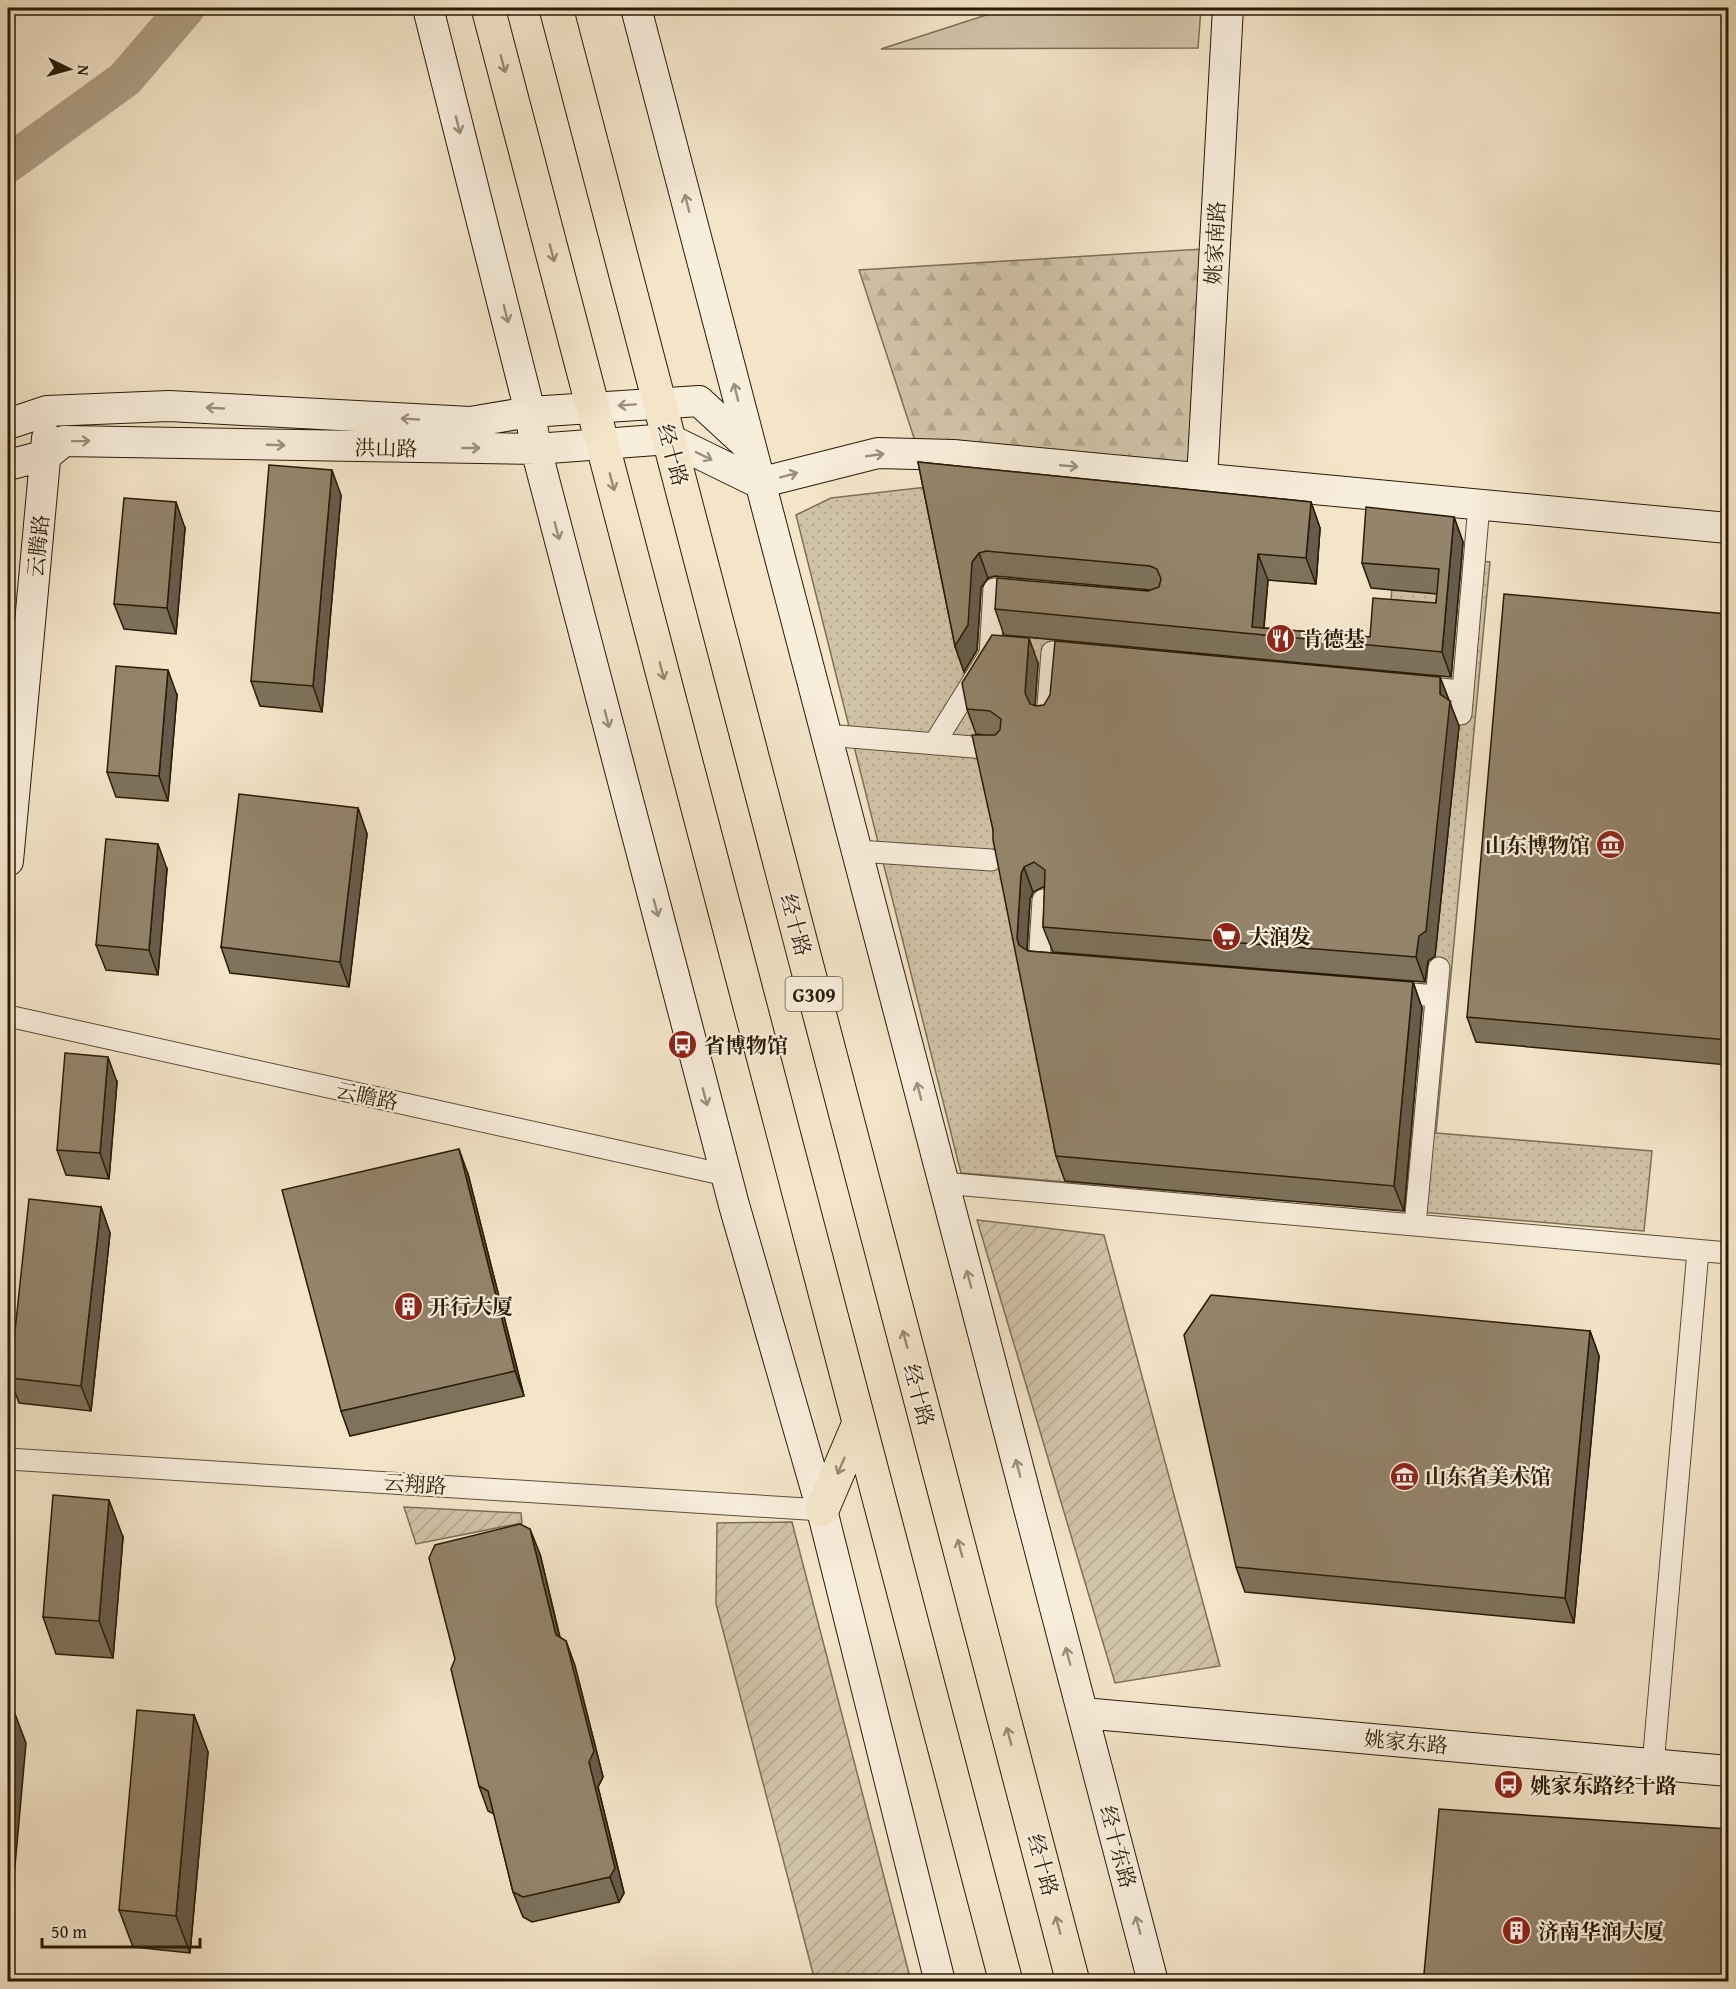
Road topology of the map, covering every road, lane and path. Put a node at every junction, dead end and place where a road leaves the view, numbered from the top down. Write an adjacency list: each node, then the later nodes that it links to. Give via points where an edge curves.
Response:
1 (428, 8): 9 (main road, one-way to 9)
2 (488, 8): 7 (highway, one-way to 7)
3 (556, 8): 6 (highway, 经十路 / G309)
4 (636, 8): 13 (main road, one-way to 4)
5 (1228, 8): 17 (main road, 姚家南路)
6 (659, 403): 7 (main road, 洪山路, one-way to 7); 11 (highway, 经十路 / G309); 13 (main road, 洪山路, via 699,401)
7 (593, 408): 9 (main road, 洪山路); 12 (highway)
8 (47, 411): 9 (main road, 洪山路, one-way to 8, via 470,422 169,406); 10 (main road, 洪山路); 15 (main road, 云腾路)
9 (530, 412): 14 (main road)
10 (8, 424)
11 (669, 439): 12 (main road, 洪山路); 18 (main road, one-way to 18); 53 (highway, 经十路 / G309, one-way to 11)
12 (602, 445): 14 (main road, 洪山路); 45 (highway, one-way to 45)
13 (750, 448): 18 (main road)
14 (536, 449): 15 (main road, 洪山路, one-way to 14, via 64,441); 40 (main road, one-way to 40)
15 (47, 455): 16 (main road, 洪山路); 33 (main road, 云腾路)
16 (8, 465)
17 (1202, 479): 18 (main road, one-way to 17, via 878,453 953,455); 19 (main road)
18 (759, 483): 28 (main road)
19 (1479, 505): 20 (main road); 26 (street)
20 (1728, 528)
21 (1041, 593): 22 (street, via 994,589)
22 (1021, 649): 23 (street); 27 (street); 29 (street, via 990,654)
23 (1099, 657)
24 (1392, 685): 25 (street)
25 (1463, 691)
26 (1461, 714)
27 (1047, 719)
28 (826, 735): 29 (street); 31 (main road)
29 (933, 744): 30 (street)
30 (998, 749)
31 (858, 851): 32 (street); 41 (main road, one-way to 31)
32 (991, 860)
33 (8, 861)
34 (1043, 900): 35 (street, via 1039,964)
35 (1074, 966)
36 (1439, 968): 38 (street)
37 (1366, 990): 38 (street)
38 (1436, 996): 42 (street)
39 (8, 1016): 40 (street, 云瞻路)
40 (726, 1175): 47 (main road)
41 (944, 1183): 42 (street); 48 (main road, one-way to 41)
42 (1415, 1225): 43 (street)
43 (1698, 1251): 44 (street); 49 (street)
44 (1728, 1253)
45 (859, 1423): 47 (highway, one-way to 47); 52 (highway)
46 (8, 1459): 47 (street, 云翔路)
47 (822, 1510): 51 (main road)
48 (1083, 1713): 49 (main road, 姚家东路); 54 (main road, 经十东路, one-way to 48)
49 (1653, 1765): 50 (main road, 姚家东路)
50 (1728, 1772)
51 (940, 1982)
52 (1006, 1982)
53 (1073, 1982)
54 (1153, 1982)

